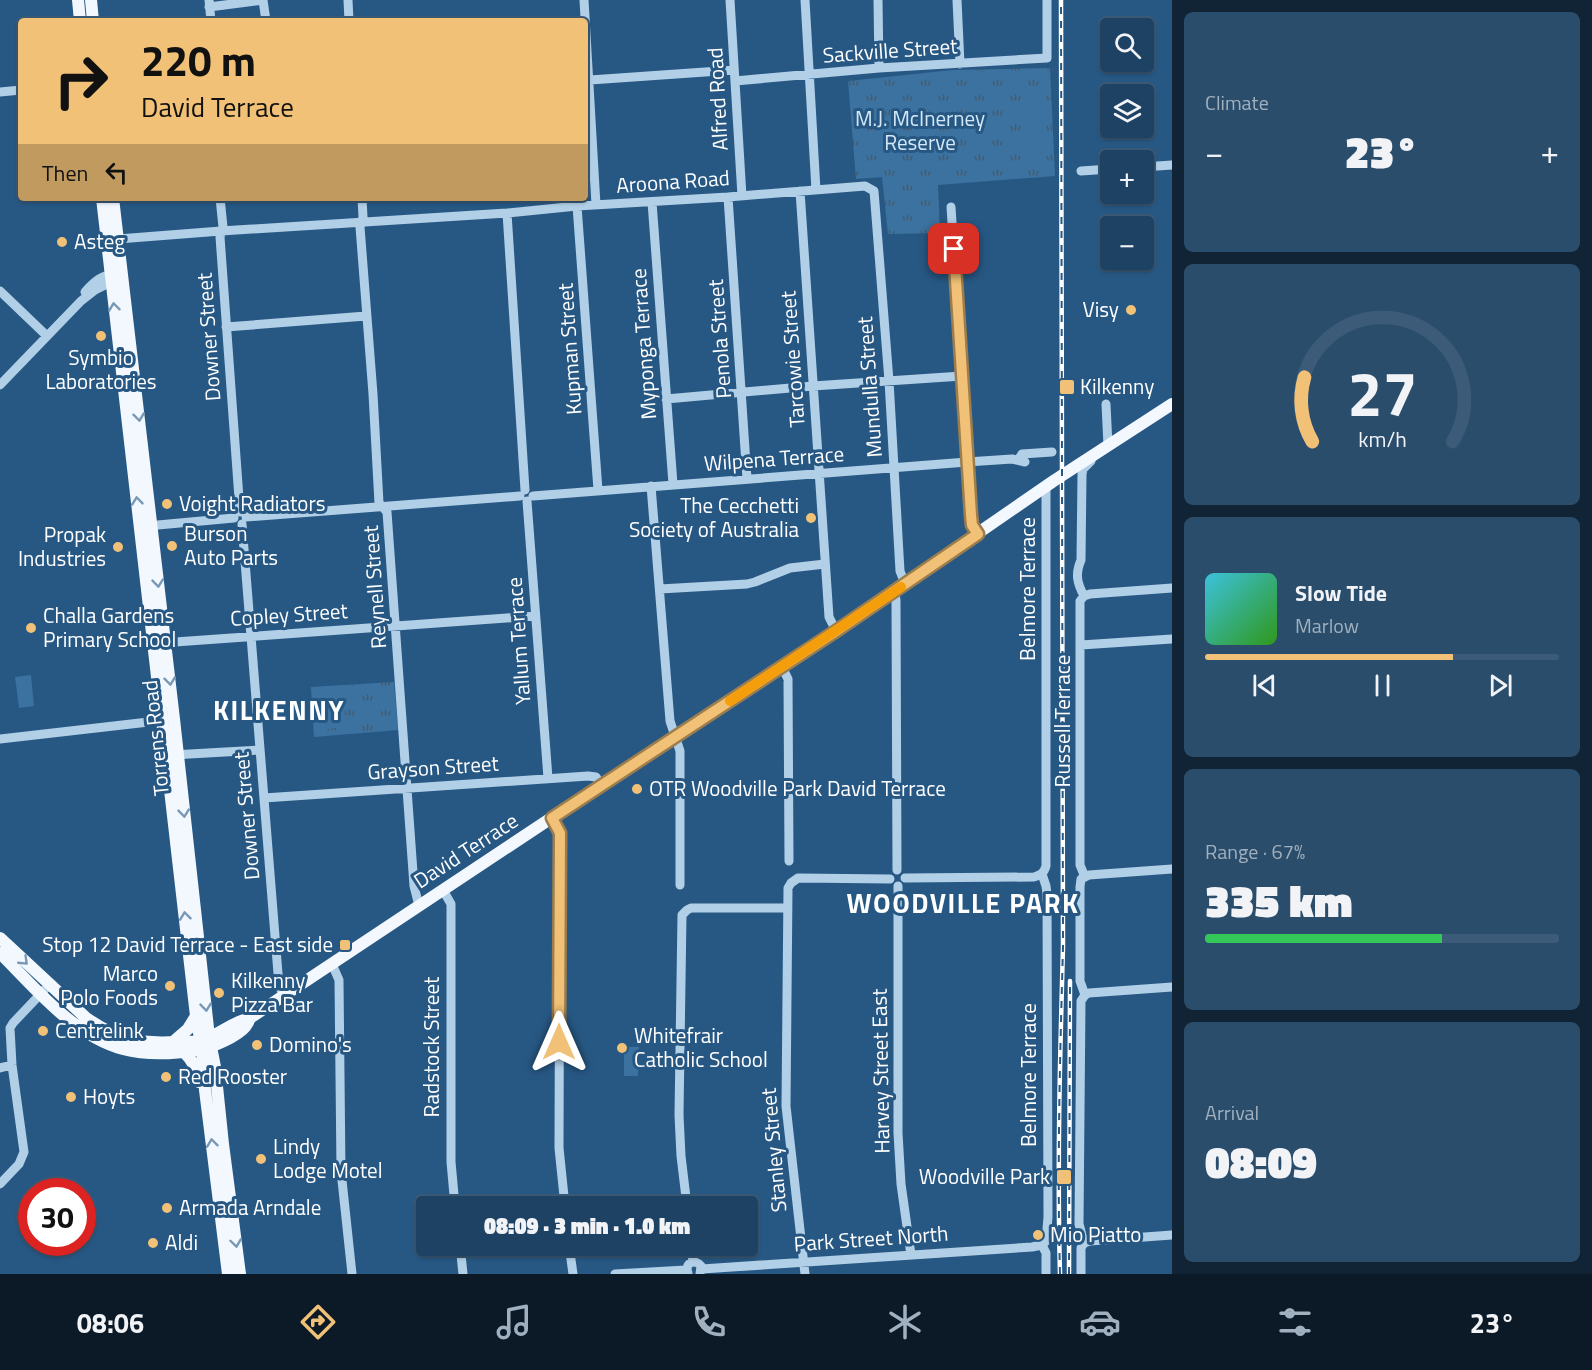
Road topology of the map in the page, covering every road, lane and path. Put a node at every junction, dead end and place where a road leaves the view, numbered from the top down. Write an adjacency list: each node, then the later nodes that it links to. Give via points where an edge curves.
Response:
1 (78, 0): 12 (main road)
2 (91, 0): 13 (main road)
3 (263, 0): 11 (street); 14 (street)
4 (348, 0): 15 (street)
5 (585, 0): 16 (street)
6 (730, 0): 20 (street, Alfred Road)
7 (805, 0): 21 (street)
8 (878, 0): 19 (street)
9 (957, 0): 18 (street)
10 (1047, 0): 18 (street, Sackville Street, via 1047,58)
11 (209, 4)
12 (81, 18)
13 (93, 18)
14 (266, 18)
15 (350, 18)
16 (586, 18)
17 (588, 48): 22 (street)
18 (960, 64): 19 (street, Sackville Street)
19 (879, 68): 21 (street, Sackville Street)
20 (734, 70): 22 (street); 23 (street, Alfred Road)
21 (810, 76): 23 (street, Sackville Street); 32 (street)
22 (590, 80): 26 (street)
23 (735, 81): 34 (street, Alfred Road)
24 (18, 90): 25 (street)
25 (0, 92)
26 (588, 93): 41 (street)
27 (1172, 165): 28 (street)
28 (1154, 166)
29 (1100, 170): 30 (street)
30 (1081, 171)
31 (870, 188): 32 (street, Aroona Road); 54 (street, Mundulla Street, via 874,191)
32 (816, 190): 33 (street, Aroona Road)
33 (800, 191): 34 (street, Aroona Road); 56 (street, Tarcowie Street)
34 (742, 196): 35 (street, Aroona Road)
35 (728, 197): 40 (street, Aroona Road); 57 (street, Penola Street)
36 (102, 201): 48 (main road, Torrens Road)
37 (113, 201): 47 (main road, Torrens Road)
38 (220, 201): 46 (street, Downer Street)
39 (362, 201): 45 (street, Reynell Street)
40 (652, 202): 41 (street, Aroona Road); 58 (street, Myponga Terrace)
41 (596, 205): 42 (street, Aroona Road)
42 (577, 206): 44 (street, Aroona Road); 71 (street, Kupman Street)
43 (951, 207): 53 (street)
44 (507, 213): 45 (street, Aroona Road); 72 (street, Yallum Terrace)
45 (360, 222): 46 (street, Aroona Road); 50 (street, Reynell Street)
46 (222, 231): 47 (street, Aroona Road); 51 (street, Downer Street)
47 (118, 239): 48 (main road, Torrens Road)
48 (114, 277): 52 (street, via 81,301); 75 (main road, Torrens Road)
49 (0, 291): 52 (street)
50 (366, 316): 51 (street); 73 (street, Reynell Street)
51 (226, 327): 74 (street, Downer Street)
52 (47, 336): 55 (street)
53 (962, 376): 54 (street); 64 (street)
54 (888, 381): 56 (street); 65 (street, Mundulla Street)
55 (0, 385)
56 (813, 386): 57 (street); 66 (street, Tarcowie Street)
57 (741, 393): 58 (street); 67 (street, Penola Street)
58 (666, 399): 68 (street, Myponga Terrace)
59 (1106, 404): 61 (street)
60 (1172, 405): 61 (main road, David Terrace)
61 (1108, 446): 63 (main road, David Terrace)
62 (1052, 452): 64 (street, Wilpena Terrace, via 1022,454 1021,461)
63 (1097, 453): 70 (main road, David Terrace); 81 (street, Russell Terrace, via 1082,474 1081,560 1077,579)
64 (967, 462): 65 (street, Wilpena Terrace); 76 (street, via 972,525)
65 (894, 468): 66 (street, Wilpena Terrace); 78 (street, Mundulla Street)
66 (819, 473): 67 (street, Wilpena Terrace); 77 (street, Tarcowie Street)
67 (747, 479): 68 (street, Wilpena Terrace)
68 (673, 484): 69 (street, Wilpena Terrace)
69 (651, 486): 71 (street, Wilpena Terrace); 80 (street)
70 (1046, 486): 76 (main road, David Terrace); 104 (street, Belmore Terrace)
71 (598, 490): 72 (street, Wilpena Terrace)
72 (526, 496): 73 (street, Wilpena Terrace); 82 (street, Yallum Terrace)
73 (382, 507): 74 (street, Wilpena Terrace); 83 (street, Reynell Street, via 387,512)
74 (241, 518): 75 (street, Wilpena Terrace); 85 (street, Downer Street)
75 (146, 526): 87 (main road, Torrens Road)
76 (978, 534): 78 (main road, David Terrace)
77 (825, 564): 80 (street, via 790,568 747,584); 84 (street, Tarcowie Street, via 830,617)
78 (900, 588): 84 (main road, David Terrace); 103 (street, via 896,600)
79 (1172, 588): 81 (street)
80 (660, 589): 91 (street, via 670,721)
81 (1084, 596): 88 (street, Russell Terrace, via 1080,601)
82 (535, 616): 83 (street, Copley Street); 95 (street, Yallum Terrace)
83 (396, 626): 85 (street, Copley Street); 97 (street, Reynell Street)
84 (836, 631): 89 (main road, David Terrace)
85 (250, 636): 87 (street, Copley Street); 93 (street, Downer Street)
86 (1172, 639): 88 (street)
87 (159, 643): 90 (main road, Torrens Road)
88 (1081, 645): 105 (street, Russell Terrace, via 1080,865)
89 (782, 667): 91 (main road, David Terrace); 101 (street, via 788,679)
90 (168, 720): 92 (street); 94 (main road, Torrens Road)
91 (675, 737): 96 (main road, David Terrace); 108 (street, via 680,751)
92 (0, 739)
93 (260, 750): 94 (street); 98 (street, Downer Street)
94 (172, 755): 100 (main road, Torrens Road)
95 (548, 778): 96 (street, Grayson Street, via 592,776); 97 (street, Grayson Street)
96 (601, 785): 99 (main road, David Terrace)
97 (407, 788): 98 (street, Grayson Street); 111 (street, Reynell Street)
98 (264, 798): 119 (street, Downer Street, via 279,986)
99 (552, 818): 110 (main road, David Terrace); 132 (street, via 560,833 559,1148)
100 (182, 846): 120 (main road, Torrens Road, one-way to 100); 124 (main road, Torrens Road, one-way to 124)
101 (789, 861)
102 (1172, 869): 105 (street)
103 (897, 870): 106 (street); 107 (street)
104 (1043, 873): 106 (street, via 1034,877); 136 (street, Belmore Terrace, via 1047,894 1048,1217 1046,1241)
105 (1085, 877): 118 (street, Russell Terrace, via 1080,887 1080,981)
106 (905, 878): 109 (street)
107 (890, 879): 109 (street); 112 (street, Stanley Street, via 794,880 788,888)
108 (680, 885)
109 (898, 886): 137 (street, Harvey Street East, via 898,1133)
110 (443, 890): 111 (main road, David Terrace); 131 (street, Radstock Street, via 451,904 450,1124)
111 (419, 906): 115 (main road, David Terrace)
112 (788, 908): 133 (street, via 691,908 683,913 679,1101); 142 (street, Stanley Street, via 786,1106)
113 (0, 938): 117 (main road, one-way to 117)
114 (0, 953): 117 (main road)
115 (332, 964): 119 (main road, David Terrace); 147 (street, via 339,980 341,1171)
116 (1172, 987): 118 (street)
117 (45, 989): 123 (main road, via 115,1035 156,1044); 125 (main road, via 80,1028 105,1042 136,1052); 126 (street, via 10,1028)
118 (1087, 994): 135 (street, Russell Terrace, via 1081,1001 1079,1224)
119 (284, 996): 121 (main road, David Terrace)
120 (196, 1016): 123 (main road); 124 (main road, Torrens Road)
121 (250, 1018): 122 (main road, David Terrace); 124 (main road, David Terrace)
122 (232, 1037): 124 (main road, David Terrace); 127 (main road)
123 (173, 1042): 124 (main road)
124 (206, 1043): 125 (main road); 127 (main road, Torrens Road); 129 (main road, Torrens Road)
125 (184, 1052): 129 (main road, via 192,1060)
126 (12, 1065): 128 (street); 130 (street, via 24,1152)
127 (215, 1067): 146 (main road, Torrens Road, one-way to 146)
128 (0, 1068)
129 (205, 1090): 145 (main road, Torrens Road, one-way to 129)
130 (0, 1184)
131 (454, 1196)
132 (564, 1196)
133 (686, 1196)
134 (1172, 1235): 135 (street)
135 (1084, 1243): 153 (street, Russell Terrace)
136 (1042, 1245): 137 (street, Park Street North); 152 (street, Belmore Terrace)
137 (911, 1255): 142 (street, Park Street North)
138 (461, 1256): 148 (street)
139 (571, 1256): 149 (street)
140 (692, 1256): 141 (street)
141 (693, 1262): 143 (street, via 688,1264); 144 (street, via 699,1264)
142 (803, 1262): 144 (street, Park Street North); 151 (street, Stanley Street)
143 (687, 1272): 150 (street)
144 (701, 1272)
145 (228, 1274)
146 (240, 1274)
147 (352, 1274)
148 (463, 1274)
149 (573, 1274)
150 (615, 1274)
151 (805, 1274)
152 (1046, 1274)
153 (1081, 1274)

